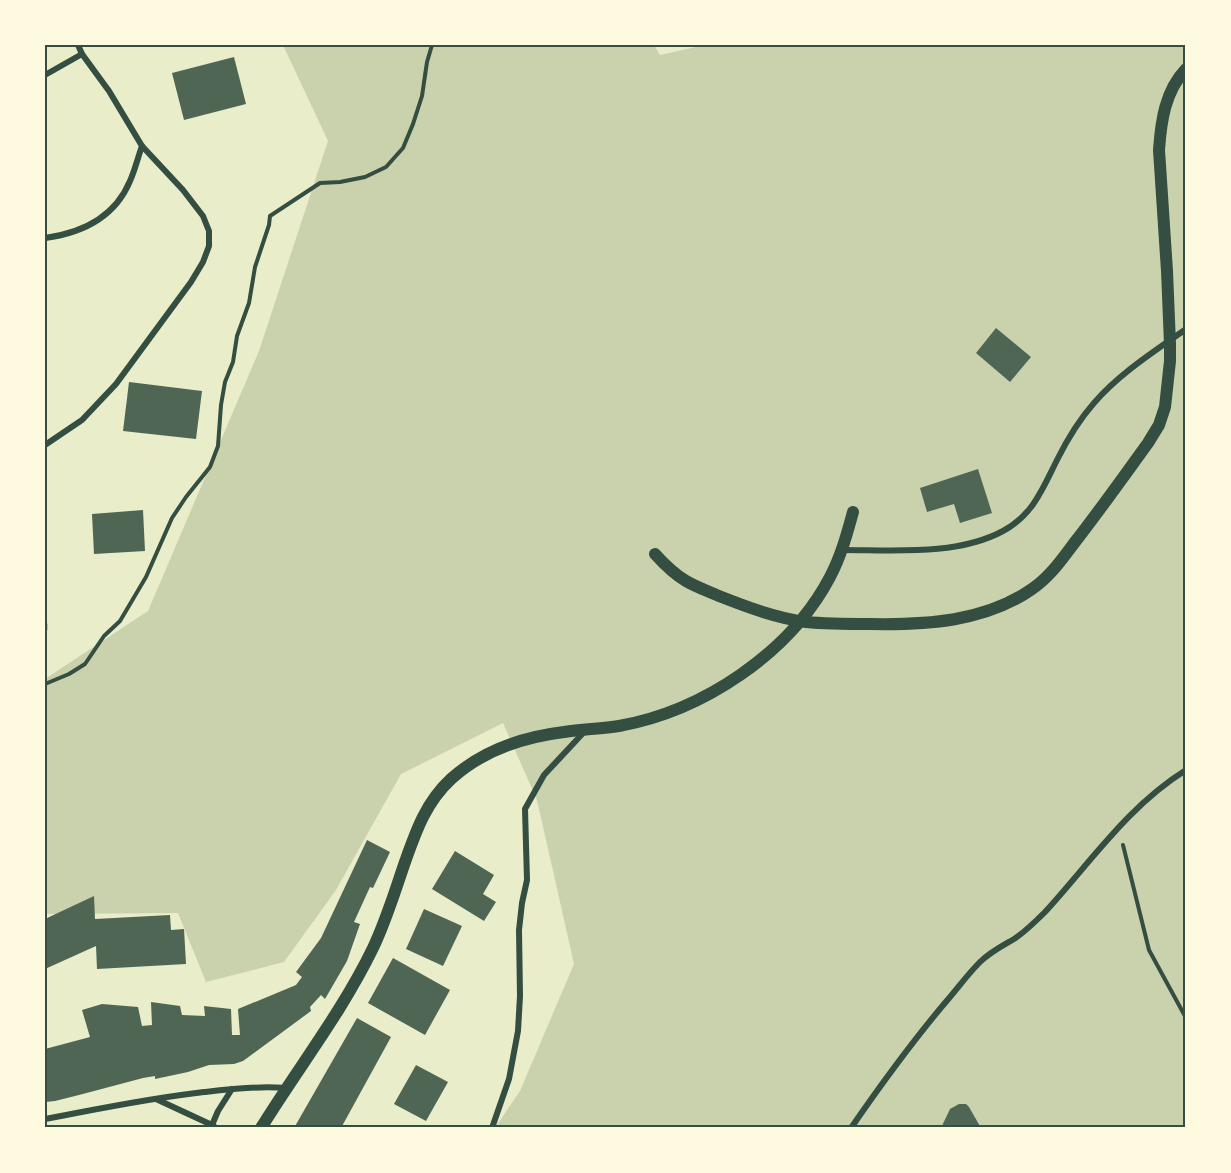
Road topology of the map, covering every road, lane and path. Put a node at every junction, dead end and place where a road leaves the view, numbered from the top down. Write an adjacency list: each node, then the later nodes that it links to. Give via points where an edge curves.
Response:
1 (78, 45): 3 (street)
2 (432, 45): 15 (path, via 413,124 403,148 386,166 365,177 320,183 270,216 225,382 218,446 210,467 172,518 146,577 120,621 85,664)
3 (82, 54): 5 (street); 6 (street)
4 (1186, 69): 12 (main road, via 1171,92 1160,131 1170,344 1166,401 1159,425 1148,443 1052,572 1007,605 962,619 885,625 807,622 747,607 698,587 667,567)
5 (45, 75)
6 (142, 146): 7 (street, via 130,182 114,207 85,228); 9 (street, via 203,216 209,246 191,282 116,384 82,420)
7 (45, 238)
8 (1186, 329): 11 (street, via 1094,402 1067,442 1037,500 1005,530 986,539 938,548)
9 (45, 445)
10 (854, 512): 11 (main road)
11 (842, 550): 16 (main road, via 807,612 774,648 732,681 671,712 630,724)
12 (655, 554)
13 (45, 624): 14 (lane)
14 (45, 630)
15 (45, 684)
16 (586, 730): 20 (main road, via 548,734 500,748 469,765 442,787 417,826 384,921 361,971); 26 (street, via 544,775 525,809 527,880 519,930 518,1031 509,1079)
17 (1186, 770): 18 (street)
18 (1119, 827): 19 (path, via 1149,950); 27 (street, via 1035,922 973,969 894,1066)
19 (1186, 1018)
20 (286, 1088): 21 (street); 25 (main road)
21 (232, 1089): 22 (street); 24 (street)
22 (156, 1098): 23 (street); 24 (street)
23 (45, 1119)
24 (214, 1126)
25 (261, 1128)
26 (492, 1128)
27 (851, 1128)

